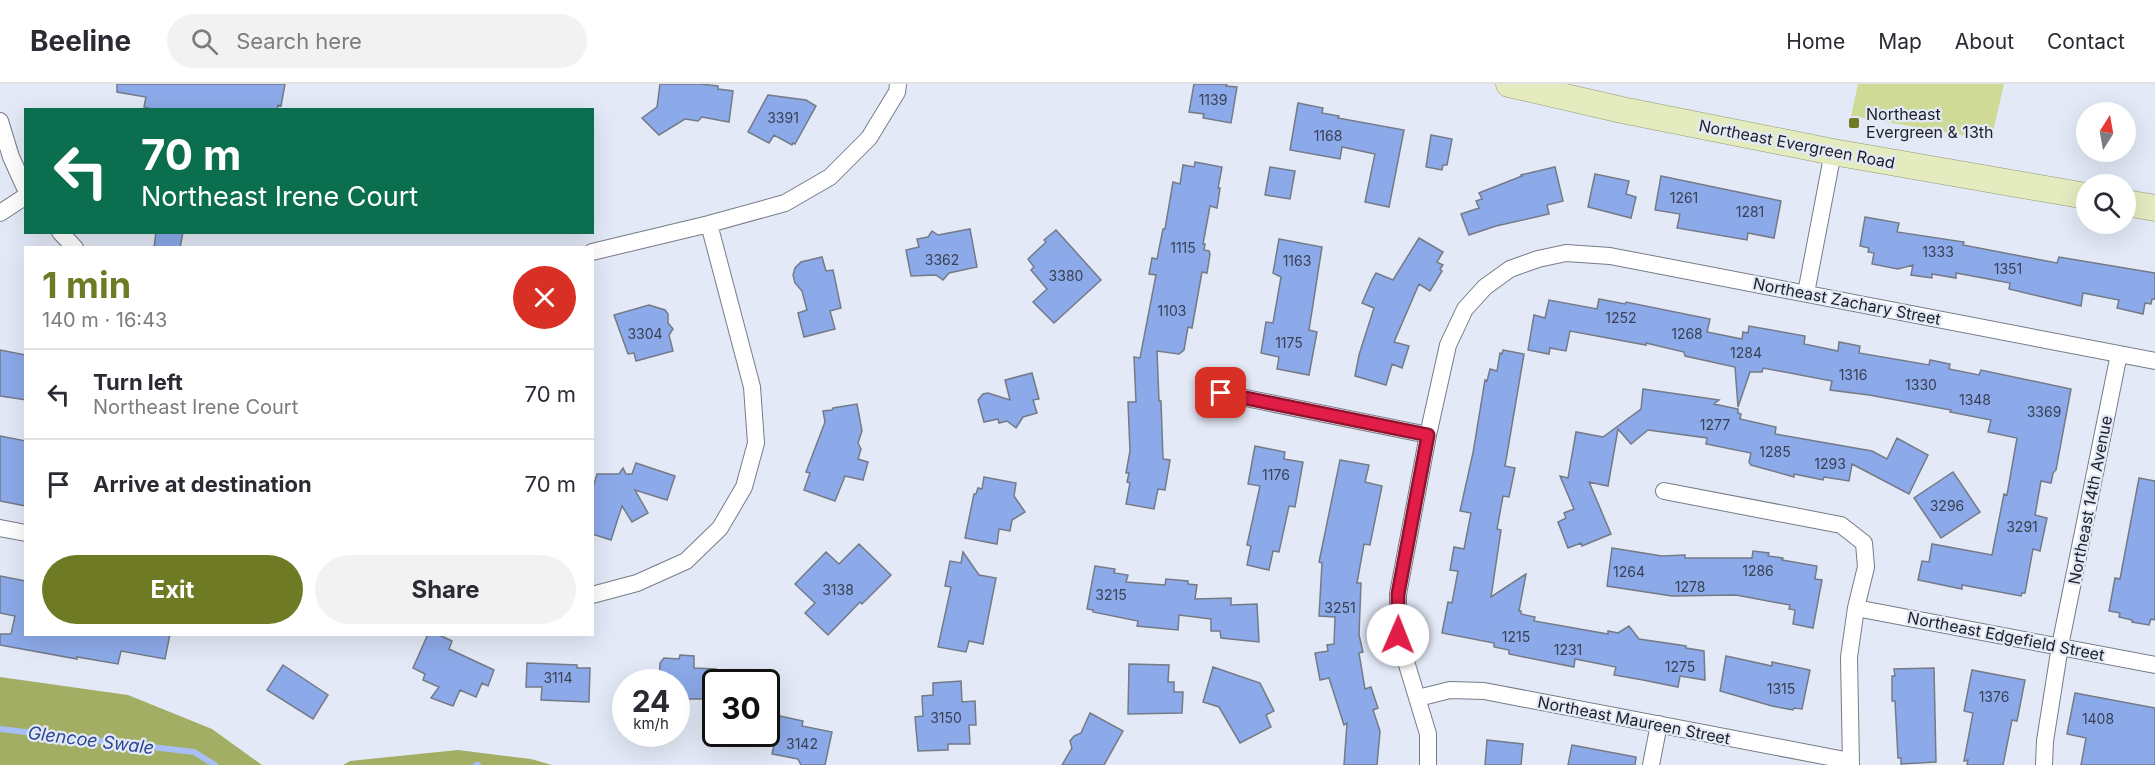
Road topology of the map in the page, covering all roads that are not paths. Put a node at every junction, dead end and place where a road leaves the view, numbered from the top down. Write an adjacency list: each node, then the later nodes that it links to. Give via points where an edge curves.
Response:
1 (898, 84): 11 (street, via 869,138 831,177 785,203)
2 (1509, 84): 4 (main road, Northeast Evergreen Road)
3 (0, 121): 5 (street)
4 (1833, 152): 6 (main road, Northeast Evergreen Road); 15 (street)
5 (24, 186)
6 (2076, 194)
7 (24, 197): 10 (street)
8 (2136, 205): 9 (main road)
9 (2155, 208)
10 (0, 213)
11 (709, 224): 14 (street); 23 (street, via 752,387 756,443 744,487 720,528 686,561 637,583)
12 (62, 234): 13 (street)
13 (73, 246)
14 (594, 252)
15 (1806, 293): 16 (street, Northeast Zachary Street); 19 (street, Northeast Zachary Street, via 1610,256 1566,254 1510,269 1485,287 1465,309 1448,345)
16 (2119, 354): 17 (street, Northeast Zachary Street); 25 (street, Northeast 14th Avenue)
17 (2155, 361)
18 (1221, 393): 19 (street)
19 (1428, 435): 27 (street, Northeast Zachary Street, via 1398,594 1398,635)
20 (1664, 491): 24 (street, via 1841,525 1864,543 1866,567)
21 (0, 528): 22 (street)
22 (24, 533)
23 (594, 594)
24 (1856, 608): 25 (street, Northeast Edgefield Street); 29 (street, via 1849,657)
25 (2060, 646): 26 (street, Northeast Edgefield Street); 32 (street, Northeast 14th Avenue)
26 (2155, 665)
27 (1418, 698): 28 (street, Northeast Maureen Street, via 1450,690 1484,691); 30 (street, Northeast Zachary Street, via 1428,734)
28 (1659, 724): 29 (street, Northeast Maureen Street); 31 (street)
29 (1851, 763)
30 (1428, 765)
31 (1651, 765)
32 (2044, 765)

